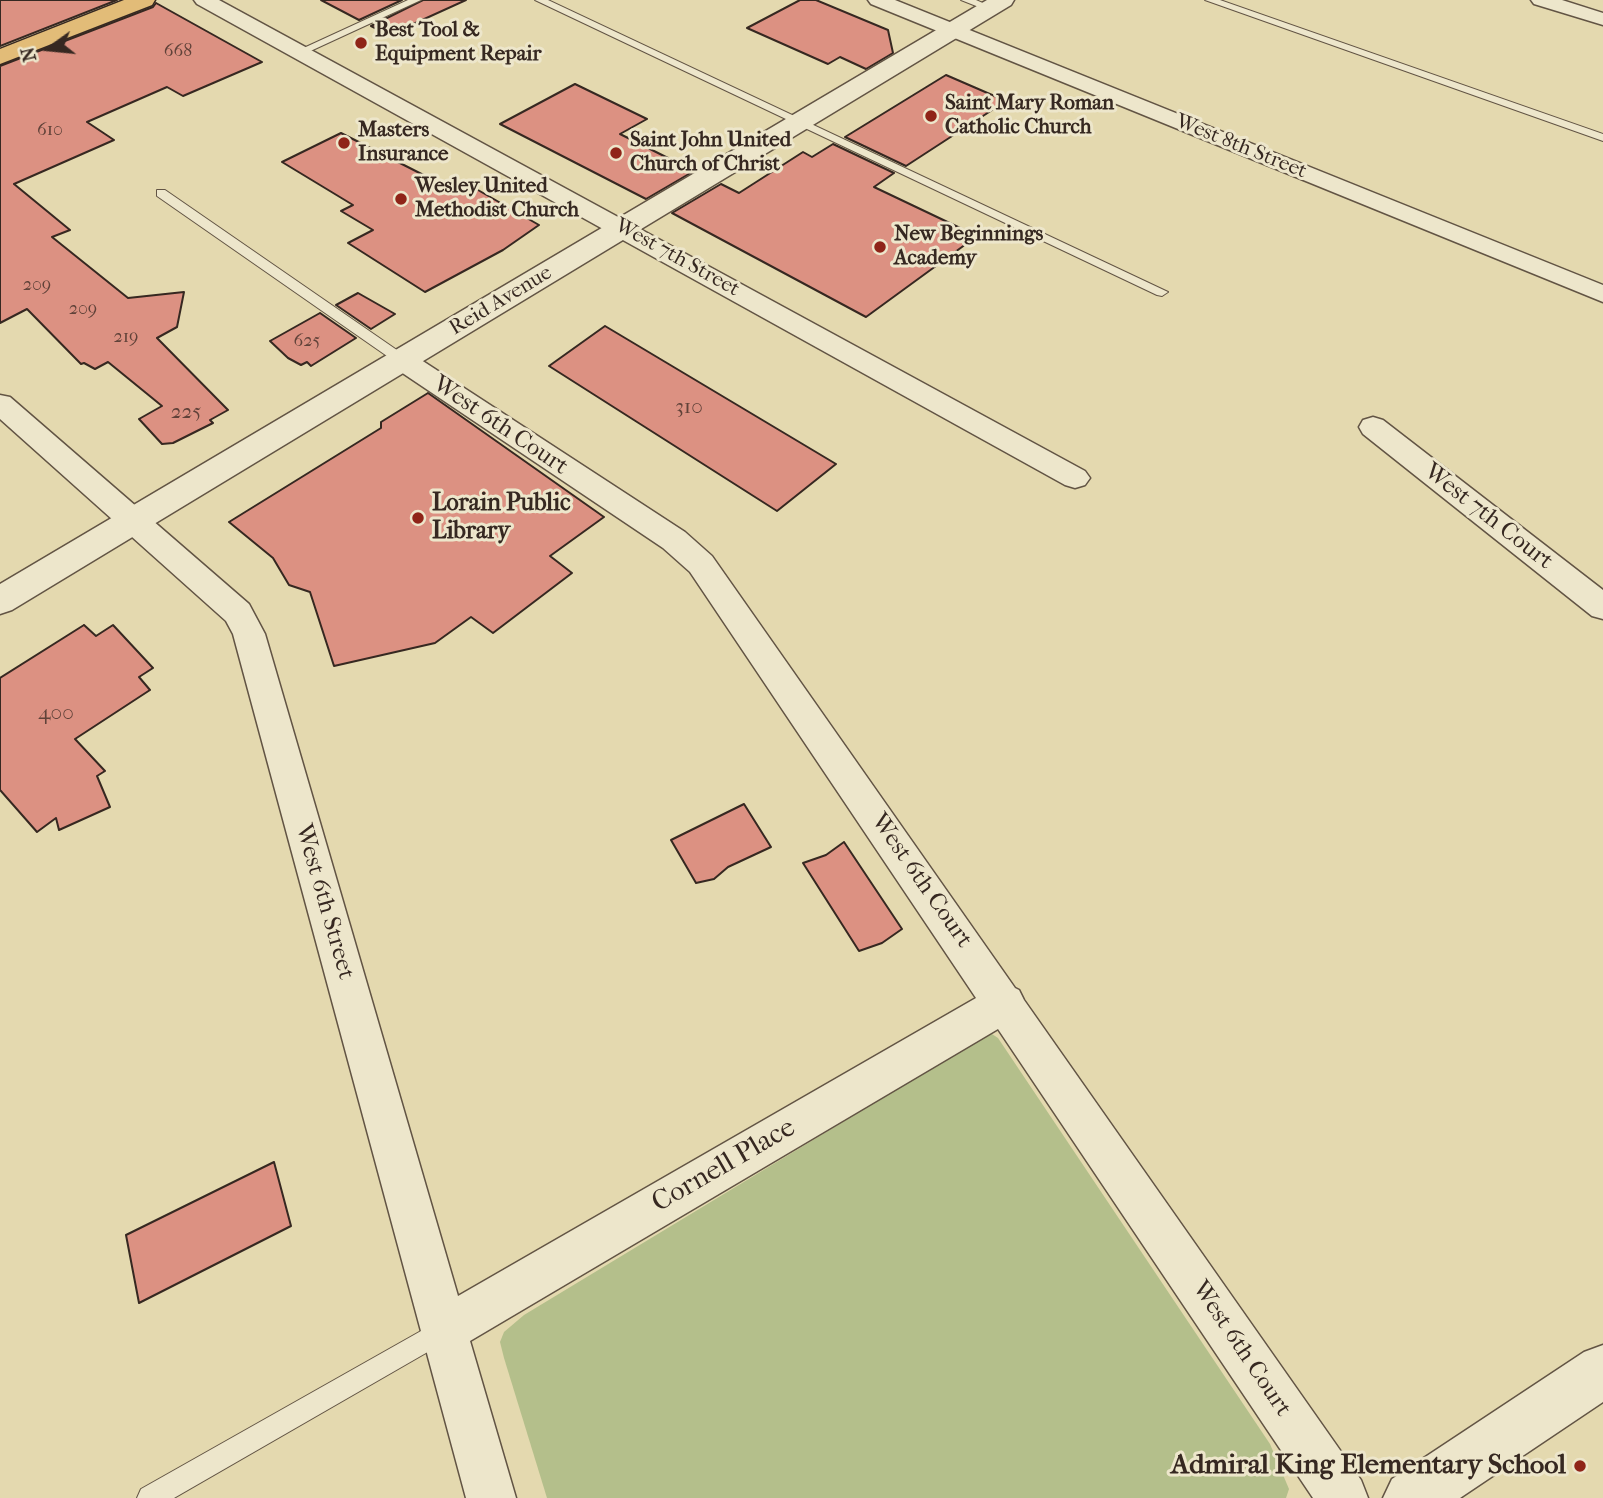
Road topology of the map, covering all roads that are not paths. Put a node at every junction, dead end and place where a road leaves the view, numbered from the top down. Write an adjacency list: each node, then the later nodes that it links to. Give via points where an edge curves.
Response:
1 (144, 0): 12 (main road)
2 (204, 0): 11 (street, West 7th Street)
3 (416, 0): 11 (lane)
4 (540, 0): 13 (lane)
5 (1210, 0): 14 (lane)
6 (1541, 0): 9 (street)
7 (895, 3): 10 (street, West 8th Street)
8 (986, 3): 10 (street, Reid Avenue)
9 (1603, 19)
10 (953, 30): 13 (street, Reid Avenue); 18 (street, West 8th Street)
11 (300, 52): 16 (street, West 7th Street)
12 (0, 57)
13 (800, 121): 16 (street, Reid Avenue); 17 (lane)
14 (1603, 138)
15 (160, 193): 19 (lane)
16 (623, 228): 19 (street, Reid Avenue); 22 (street, West 7th Street)
17 (1162, 292)
18 (1603, 294)
19 (402, 360): 23 (street, Reid Avenue); 26 (street, West 6th Court, via 674,540 701,564)
20 (0, 404): 23 (street, West 6th Street)
21 (1373, 427): 25 (street, West 7th Court)
22 (1075, 478)
23 (133, 522): 24 (street, Reid Avenue); 27 (street, West 6th Street, via 238,613 248,634)
24 (0, 601)
25 (1603, 607)
26 (1004, 1003): 27 (street, Cornell Place); 31 (street, West 6th Court)
27 (444, 1330): 29 (lane); 30 (street, West 6th Street)
28 (1603, 1371): 32 (street)
29 (150, 1498)
30 (491, 1498)
31 (1343, 1498)
32 (1411, 1498)

